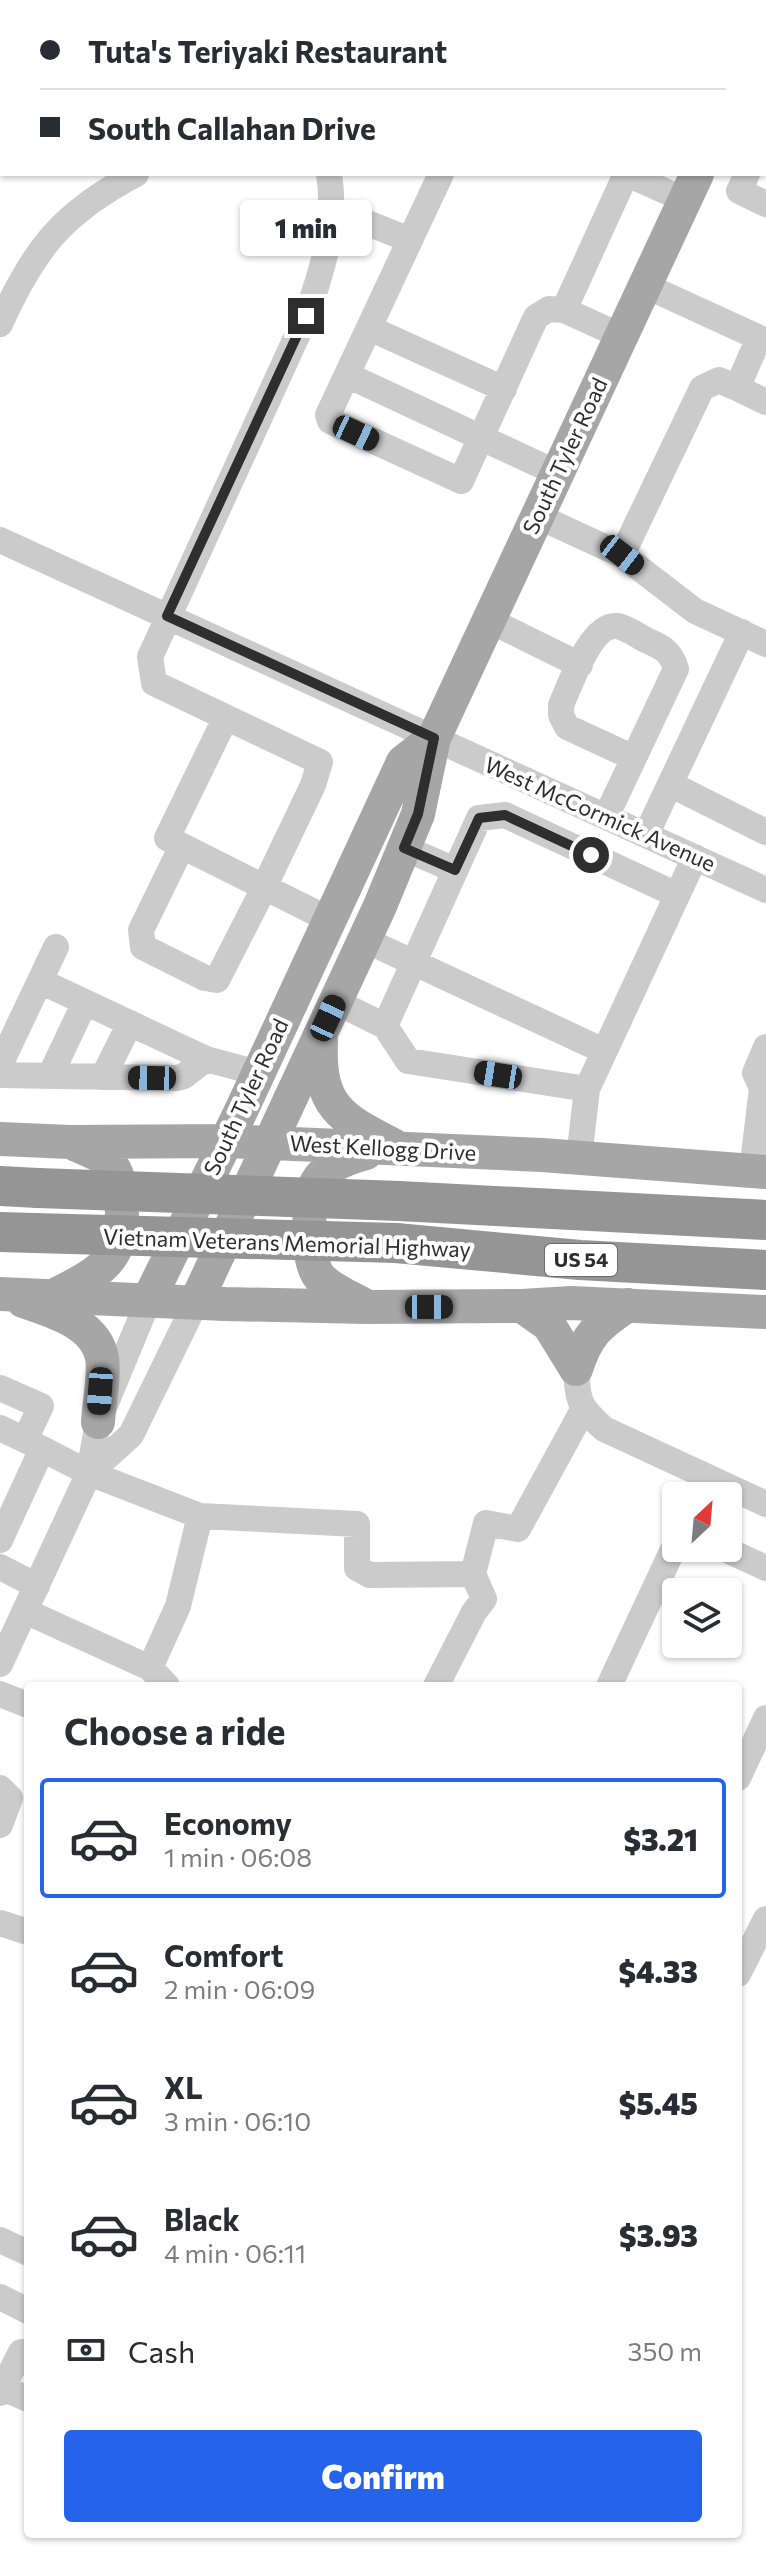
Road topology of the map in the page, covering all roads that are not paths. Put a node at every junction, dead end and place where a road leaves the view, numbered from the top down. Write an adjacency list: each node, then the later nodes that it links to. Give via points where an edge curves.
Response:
1 (132, 176): 13 (street, via 102,192 37,253)
2 (329, 176): 9 (street)
3 (440, 176): 10 (street)
4 (625, 176): 12 (street)
5 (636, 176): 7 (street)
6 (746, 176): 8 (street, via 739,191)
7 (691, 187): 11 (main road, South Tyler Road)
8 (766, 204)
9 (331, 217): 10 (street, via 365,222); 26 (street, via 324,269 306,316)
10 (410, 240): 14 (street)
11 (644, 285): 15 (main road, South Tyler Road); 16 (street)
12 (564, 310): 15 (street); 19 (street, via 549,309 536,317)
13 (0, 324)
14 (369, 328): 17 (street); 19 (street)
15 (621, 336): 22 (main road, South Tyler Road)
16 (762, 340): 18 (street)
17 (347, 375): 21 (street); 21 (street, via 330,421 458,481)
18 (737, 388): 20 (street); 25 (street, via 719,380 702,388)
19 (504, 389): 21 (street)
20 (766, 402)
21 (482, 439): 22 (street)
22 (557, 473): 23 (main road, South Tyler Road)
23 (537, 516): 25 (street); 27 (main road, South Tyler Road)
24 (0, 540): 26 (street, West McCormick Avenue)
25 (622, 555): 28 (street, via 695,611)
26 (167, 616): 31 (street, via 150,657 154,683); 32 (street, West McCormick Avenue)
27 (489, 620): 30 (street); 32 (main road, South Tyler Road)
28 (742, 632): 29 (street); 34 (street)
29 (766, 644)
30 (580, 665): 33 (street, via 561,705 567,727); 33 (street, via 594,636 617,626 666,649 673,658 676,669)
31 (225, 719): 38 (street, via 167,838); 42 (street, via 320,762)
32 (434, 738): 35 (street, West McCormick Avenue); 39 (main road, South Tyler Road, via 418,814); 45 (main road, South Tyler Road, via 403,762)
33 (634, 758): 35 (street)
34 (670, 784): 36 (street); 37 (street)
35 (606, 817): 37 (street, West McCormick Avenue)
36 (766, 832)
37 (646, 835): 40 (street, West McCormick Avenue)
38 (182, 846): 42 (street); 42 (street, via 141,930 143,947 217,980)
39 (404, 848): 41 (street); 46 (main road, South Tyler Road)
40 (695, 857): 43 (street, West McCormick Avenue); 44 (street)
41 (455, 870): 44 (street, via 479,818 505,815); 48 (street)
42 (264, 888): 45 (street)
43 (766, 890)
44 (677, 895): 56 (street)
45 (330, 920): 59 (main road, South Tyler Road)
46 (365, 940): 48 (street); 51 (main road, South Tyler Road)
47 (56, 947): 49 (street)
48 (414, 962): 53 (street); 56 (street)
49 (40, 981): 50 (street); 58 (street)
50 (85, 1002): 52 (street); 61 (street)
51 (336, 1002): 53 (street); 54 (main road, South Tyler Road)
52 (130, 1023): 57 (street); 62 (street)
53 (385, 1026): 63 (street, via 408,1061)
54 (321, 1033): 68 (main road, South Tyler Road); 69 (main road, via 324,1087 333,1106)
55 (766, 1047): 64 (street, via 755,1073)
56 (604, 1051): 63 (street)
57 (206, 1059): 59 (street); 62 (street, via 177,1078)
58 (0, 1065)
59 (258, 1073): 66 (main road, South Tyler Road)
60 (0, 1075): 61 (street)
61 (50, 1076): 62 (street)
62 (103, 1077)
63 (587, 1089): 70 (street)
64 (764, 1089): 71 (street)
65 (0, 1139): 67 (main road, West Kellogg Drive)
66 (226, 1141): 67 (main road, West Kellogg Drive); 68 (main road, West Kellogg Drive); 78 (main road, South Tyler Road)
67 (70, 1142): 77 (main road, via 106,1159 119,1178 124,1224 112,1258 88,1279)
68 (270, 1143): 69 (main road, West Kellogg Drive); 79 (main road, South Tyler Road)
69 (393, 1150): 70 (main road, West Kellogg Drive); 82 (main road, via 342,1159 323,1171 308,1209 318,1276)
70 (579, 1158): 71 (main road, West Kellogg Drive)
71 (759, 1171)
72 (19, 1187): 73 (highway, Vietnam Veterans Memorial Highway / US 54, bridge)
73 (766, 1220)
74 (17, 1233): 75 (highway, Vietnam Veterans Memorial Highway / US 54, bridge, via 396,1243)
75 (766, 1270)
76 (0, 1294): 77 (main road); 87 (main road, via 55,1312 94,1338 103,1360)
77 (56, 1295): 78 (main road)
78 (149, 1299): 79 (main road); 87 (street, South Tyler Road)
79 (196, 1302): 82 (main road); 90 (street, South Tyler Road, via 131,1435)
80 (628, 1305): 81 (main road); 83 (main road); 84 (main road, via 594,1330)
81 (522, 1306): 82 (main road); 84 (main road, via 549,1325)
82 (367, 1307)
83 (766, 1312)
84 (576, 1369): 86 (street)
85 (0, 1388): 89 (street, via 41,1406)
86 (583, 1410): 91 (street, via 604,1429); 98 (street, via 518,1529 486,1523)
87 (98, 1422): 90 (street, South Tyler Road)
88 (0, 1428): 89 (street)
89 (33, 1444): 90 (street); 93 (street)
90 (89, 1473): 92 (street); 99 (street, South Tyler Road)
91 (766, 1504)
92 (200, 1516): 98 (street, via 357,1524 356,1562 363,1573); 103 (street)
93 (0, 1540)
94 (742, 1557): 97 (street)
95 (667, 1562): 105 (street)
96 (0, 1567): 99 (street)
97 (766, 1568)
98 (473, 1574): 104 (street, via 484,1599)
99 (37, 1586): 100 (street, South Tyler Road)
100 (25, 1611): 101 (street, South Tyler Road); 103 (street)
101 (6, 1636): 102 (street, South Tyler Road)
102 (0, 1664)
103 (159, 1677)
104 (438, 1682)
105 (611, 1682)
106 (0, 1694): 107 (street)
107 (24, 1703)
108 (766, 1718): 109 (street)
109 (742, 1769)
110 (0, 1788): 111 (street, via 10,1798)
111 (0, 1825)
112 (766, 1919): 115 (street)
113 (0, 1923): 114 (street)
114 (24, 1931)
115 (742, 1966)
116 (0, 2240): 117 (street)
117 (24, 2251)
118 (0, 2297): 119 (street)
119 (24, 2309)
120 (16, 2348): 121 (street)
121 (1, 2392): 122 (street)
122 (24, 2398)

